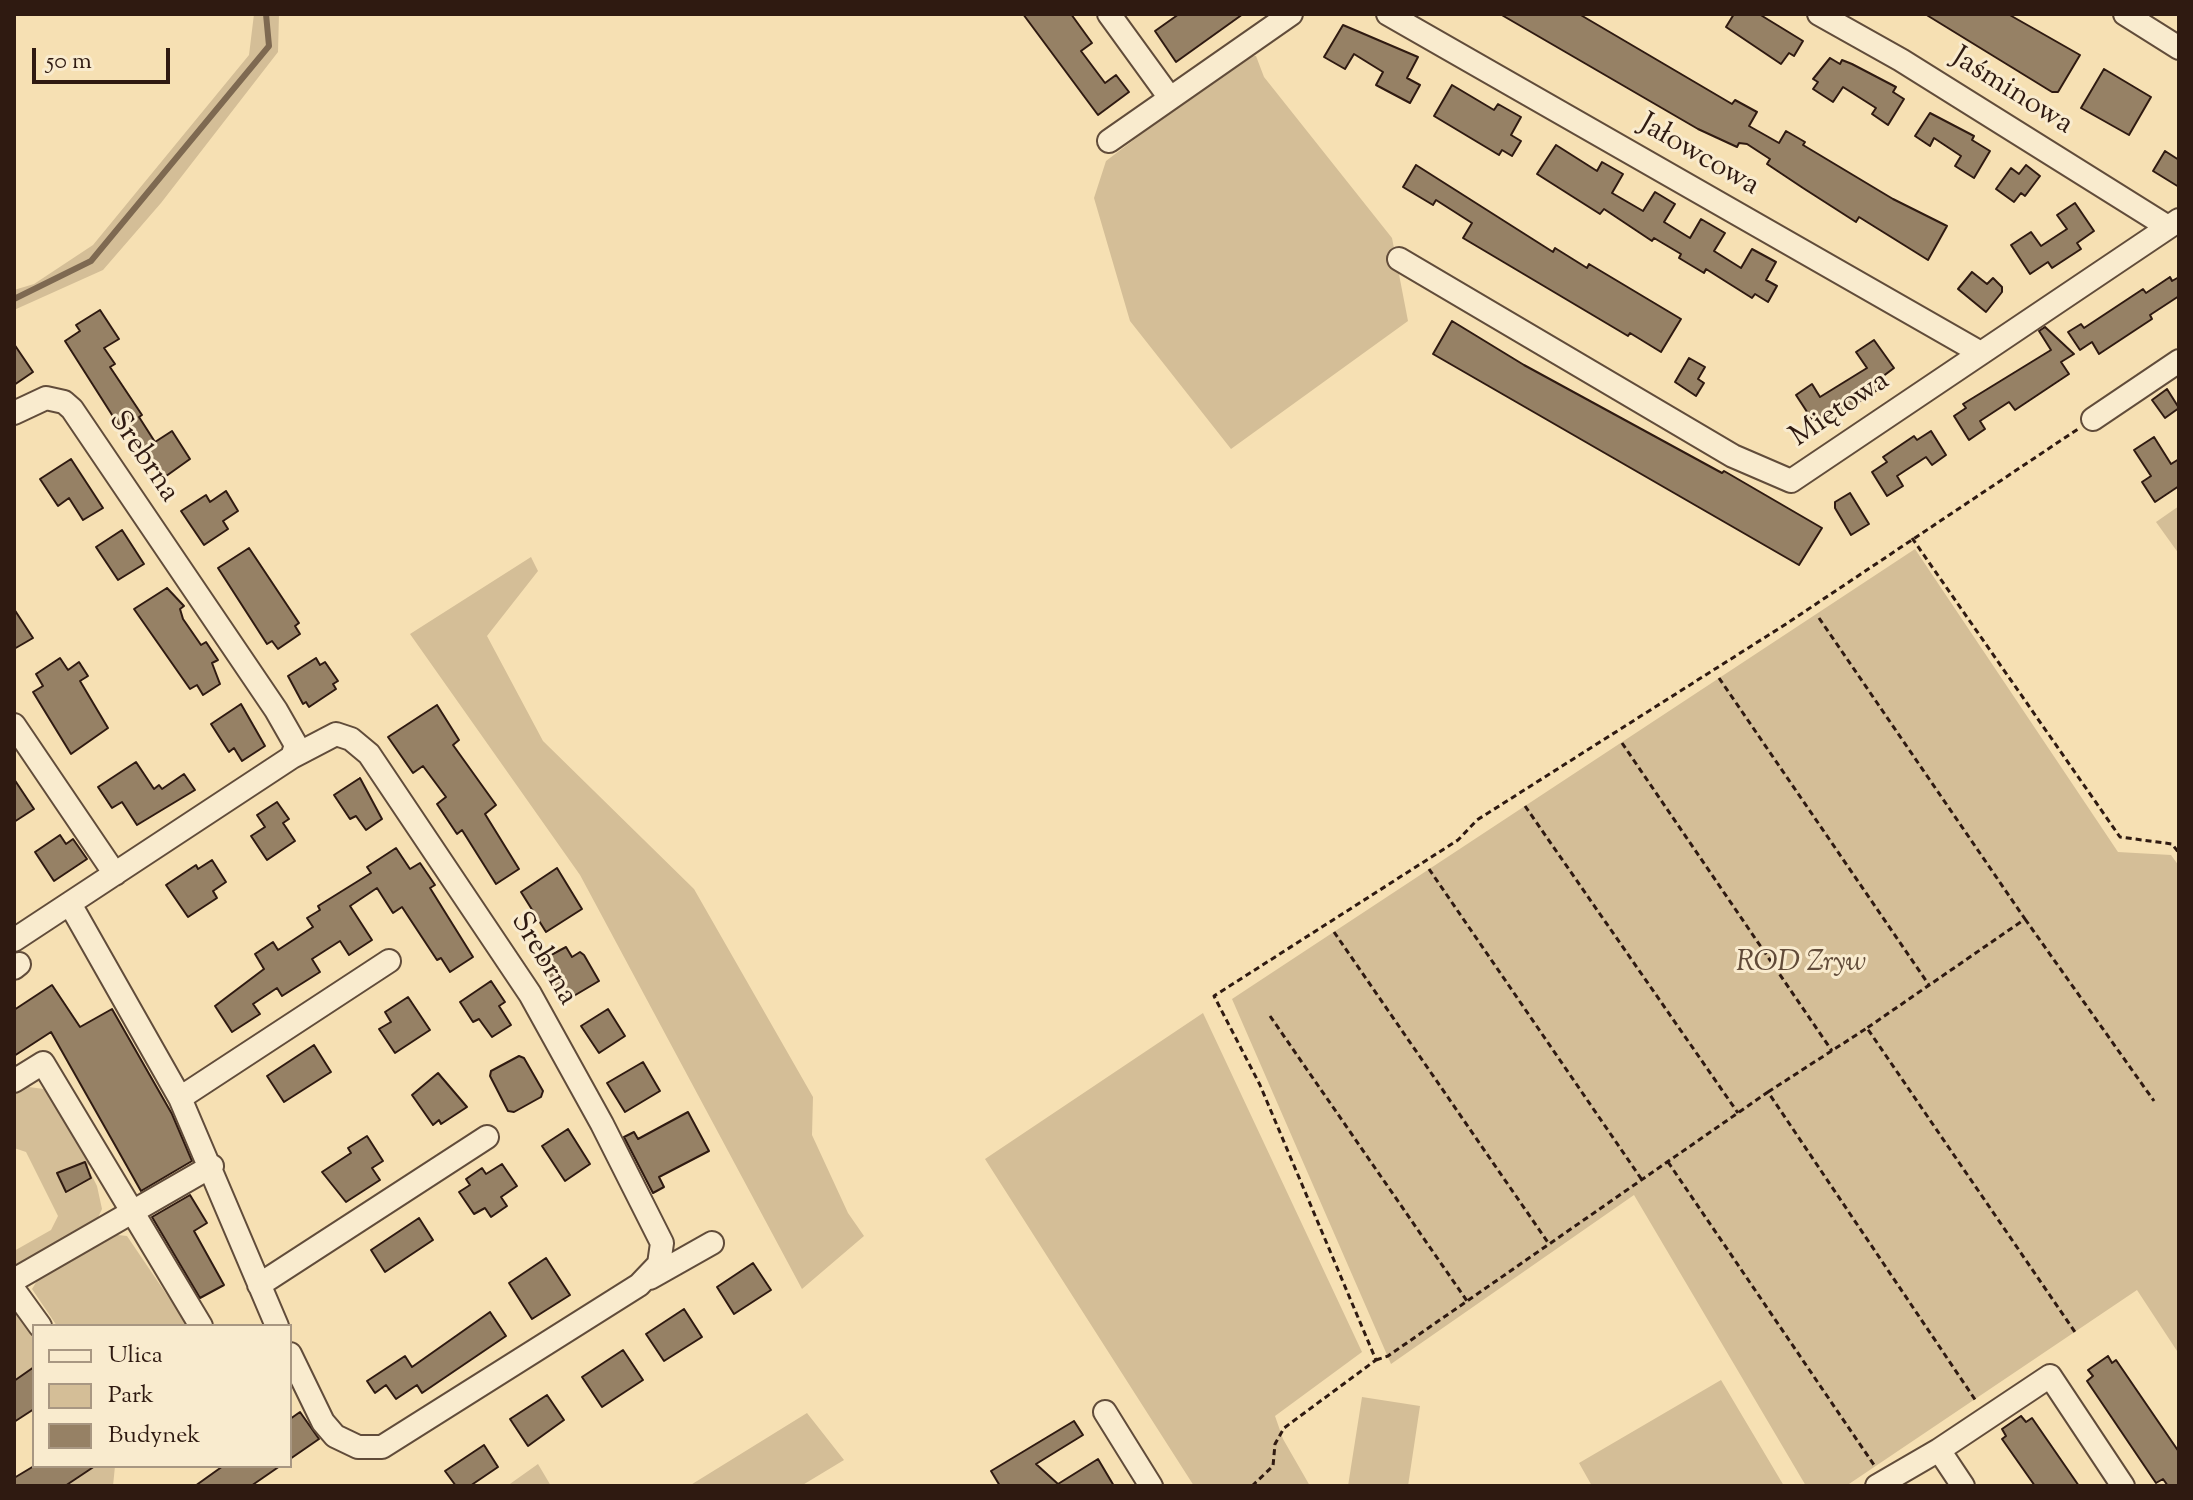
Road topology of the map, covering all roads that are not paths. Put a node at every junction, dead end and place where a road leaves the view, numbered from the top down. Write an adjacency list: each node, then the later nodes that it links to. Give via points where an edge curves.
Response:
1 (1291, 14): 7 (street)
2 (1388, 14): 11 (street, Jałowcowa)
3 (1819, 14): 9 (street, Jaśminowa)
4 (2126, 14): 6 (street)
5 (1112, 15): 7 (street)
6 (2179, 48)
7 (1170, 98): 8 (street)
8 (1109, 141)
9 (2174, 224): 11 (street, Miętowa)
10 (1399, 259): 11 (street, Miętowa, via 1733,456 1791,481)
11 (1979, 352)
12 (2179, 361): 14 (street)
13 (14, 413): 16 (street, Srebrna, via 46,398 72,409 276,710 296,745)
14 (2093, 419)
15 (14, 725): 17 (street)
16 (292, 757): 17 (street, Srebrna); 29 (street, Srebrna, via 336,734 361,746 503,948 657,1227 662,1256)
17 (115, 874): 18 (street, Srebrna)
18 (70, 904): 19 (street, Srebrna); 22 (street)
19 (14, 940)
20 (389, 961): 22 (street)
21 (14, 1081): 25 (street, via 43,1063)
22 (180, 1098): 24 (street)
23 (487, 1137): 28 (street)
24 (212, 1166): 25 (street); 28 (street)
25 (131, 1211): 27 (street); 32 (street)
26 (712, 1243): 29 (street, Srebrna)
27 (14, 1280)
28 (259, 1285): 33 (street)
29 (639, 1285): 34 (street, Srebrna, via 382,1447 358,1447 335,1436)
30 (14, 1290): 31 (street)
31 (39, 1324)
32 (200, 1324)
33 (276, 1324)
34 (292, 1358)
35 (1105, 1412): 38 (street)
36 (1939, 1450): 37 (street); 39 (street); 40 (street, via 2050,1376)
37 (1881, 1484)
38 (1151, 1486)
39 (1963, 1486)
40 (2123, 1486)

